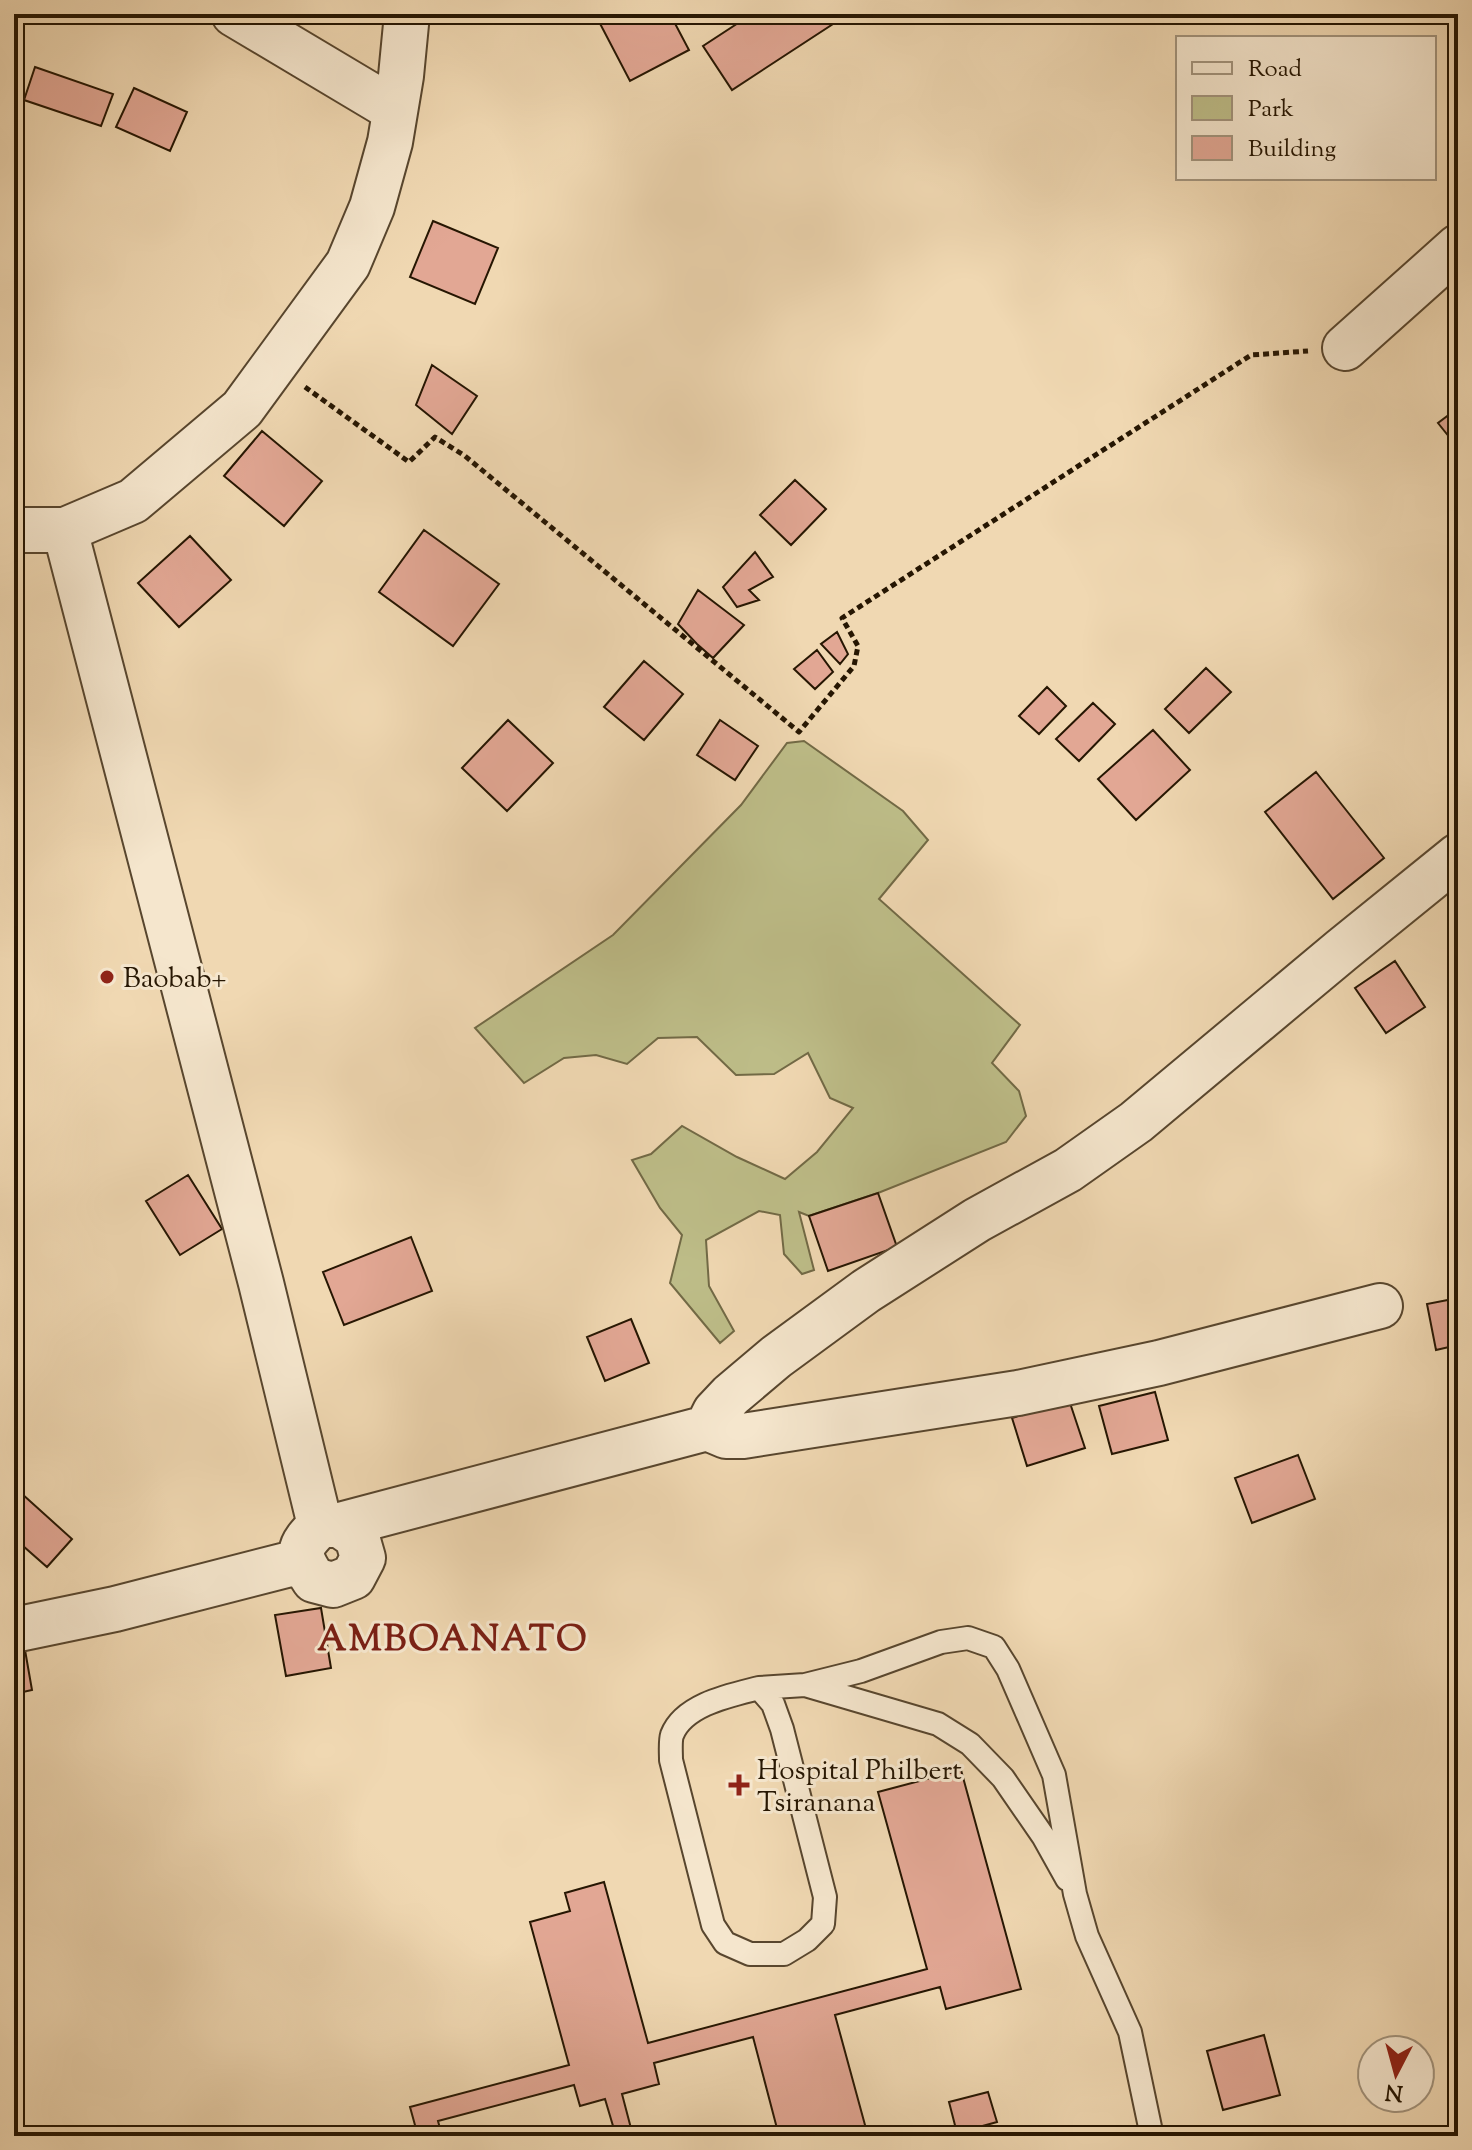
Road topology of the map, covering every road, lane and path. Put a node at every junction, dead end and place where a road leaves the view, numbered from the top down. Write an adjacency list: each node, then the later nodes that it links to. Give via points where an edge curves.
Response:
1 (234, 14): 3 (street)
2 (407, 14): 3 (street)
3 (395, 110): 6 (street, via 372,207 348,264)
4 (1458, 247): 5 (street)
5 (1345, 348): 6 (path, via 1251,355 842,618 858,646 854,666 799,732 465,456 435,437 409,462)
6 (274, 365): 8 (street, via 242,409 133,501)
7 (14, 530): 8 (street)
8 (65, 530): 12 (street, via 261,1283)
9 (1458, 856): 11 (street, via 1136,1122 1068,1170 866,1291 731,1395)
10 (1380, 1306): 11 (street, via 1018,1393 743,1436)
11 (707, 1428): 12 (street)
12 (320, 1537): 13 (street, via 115,1609)
13 (14, 1630)
14 (805, 1685): 15 (lane); 16 (lane, via 938,1724 970,1744 1003,1778); 16 (lane, via 941,1642 968,1638 994,1647 1054,1775)
15 (759, 1688): 15 (lane, via 773,1704 782,1729 825,1897 823,1924 784,1954 750,1954 725,1943 713,1925 671,1760 672,1735 685,1717 715,1699)
16 (1075, 1894): 17 (lane, via 1087,1936 1130,2032)
17 (1151, 2136)

